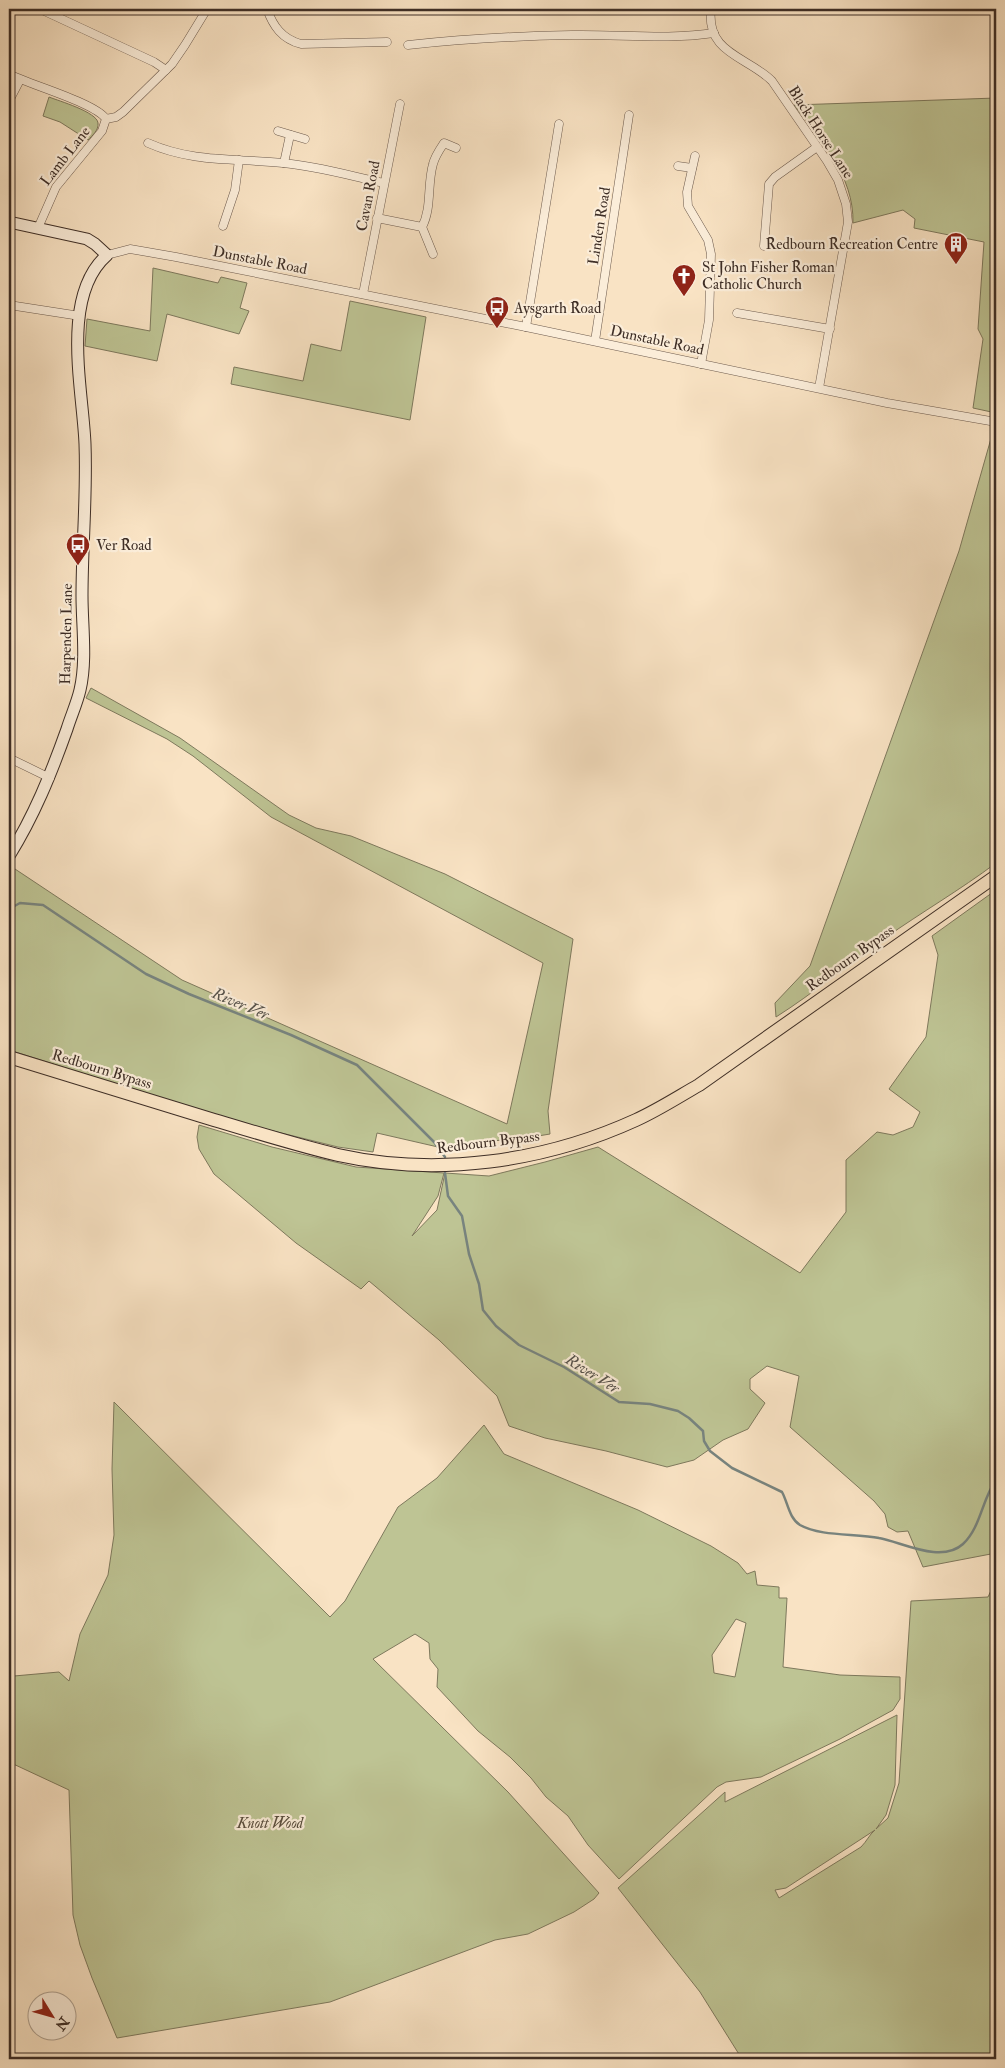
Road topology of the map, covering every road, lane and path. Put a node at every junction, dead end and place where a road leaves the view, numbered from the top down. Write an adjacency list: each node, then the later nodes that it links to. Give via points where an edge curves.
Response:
1 (40, 9): 8 (street)
2 (207, 9): 8 (street)
3 (267, 9): 6 (street, via 277,30 301,44)
4 (711, 9): 5 (street, Black Horse Lane)
5 (714, 33): 7 (street, via 694,36 571,35); 20 (street, Black Horse Lane, via 732,56 763,72 772,81)
6 (386, 42)
7 (408, 45)
8 (166, 70): 14 (street, via 123,112)
9 (9, 74): 10 (street, Lamb Lane)
10 (20, 80): 11 (street); 14 (street, Lamb Lane, via 91,107)
11 (9, 101)
12 (400, 104): 27 (street, Cavan Road)
13 (629, 115): 42 (street, Linden Road)
14 (106, 119): 32 (street, Lamb Lane, via 102,131 56,187)
15 (559, 124): 40 (street)
16 (278, 131): 17 (street)
17 (290, 135): 18 (street); 24 (street)
18 (305, 139)
19 (148, 143): 23 (street, via 183,156)
20 (818, 147): 33 (street, via 771,181); 41 (street, Black Horse Lane, via 838,180 848,216)
21 (456, 148): 31 (street, via 444,142 436,156)
22 (695, 156): 26 (street)
23 (239, 160): 24 (street); 30 (street, via 235,190)
24 (284, 163): 27 (street)
25 (678, 166): 26 (street)
26 (692, 168): 43 (street, via 686,192 688,206 708,240 711,254 708,326)
27 (384, 183): 28 (street, Cavan Road)
28 (377, 218): 31 (street); 36 (street, Cavan Road)
29 (9, 222): 32 (street)
30 (223, 226)
31 (422, 227): 34 (street)
32 (38, 228): 35 (street, via 86,239)
33 (764, 246)
34 (432, 254)
35 (107, 256): 36 (street, Dunstable Road, via 130,249); 39 (street, Harpenden Lane, via 86,284)
36 (363, 294): 40 (street, Dunstable Road)
37 (9, 305): 39 (street)
38 (737, 313): 41 (street)
39 (80, 316): 47 (street, Harpenden Lane, via 78,375 85,444 83,658 80,690)
40 (526, 326): 42 (street, Dunstable Road)
41 (830, 329): 44 (street, Black Horse Lane)
42 (595, 341): 43 (street, Dunstable Road)
43 (701, 364): 44 (street, Dunstable Road)
44 (819, 388): 45 (street, Dunstable Road)
45 (996, 422)
46 (9, 758): 47 (street)
47 (50, 778): 48 (street, Harpenden Lane)
48 (9, 856)
49 (996, 876): 50 (main road, Redbourn Bypass, via 671,1102 591,1138 522,1157 431,1165 393,1164 339,1155)
50 (9, 1057)

